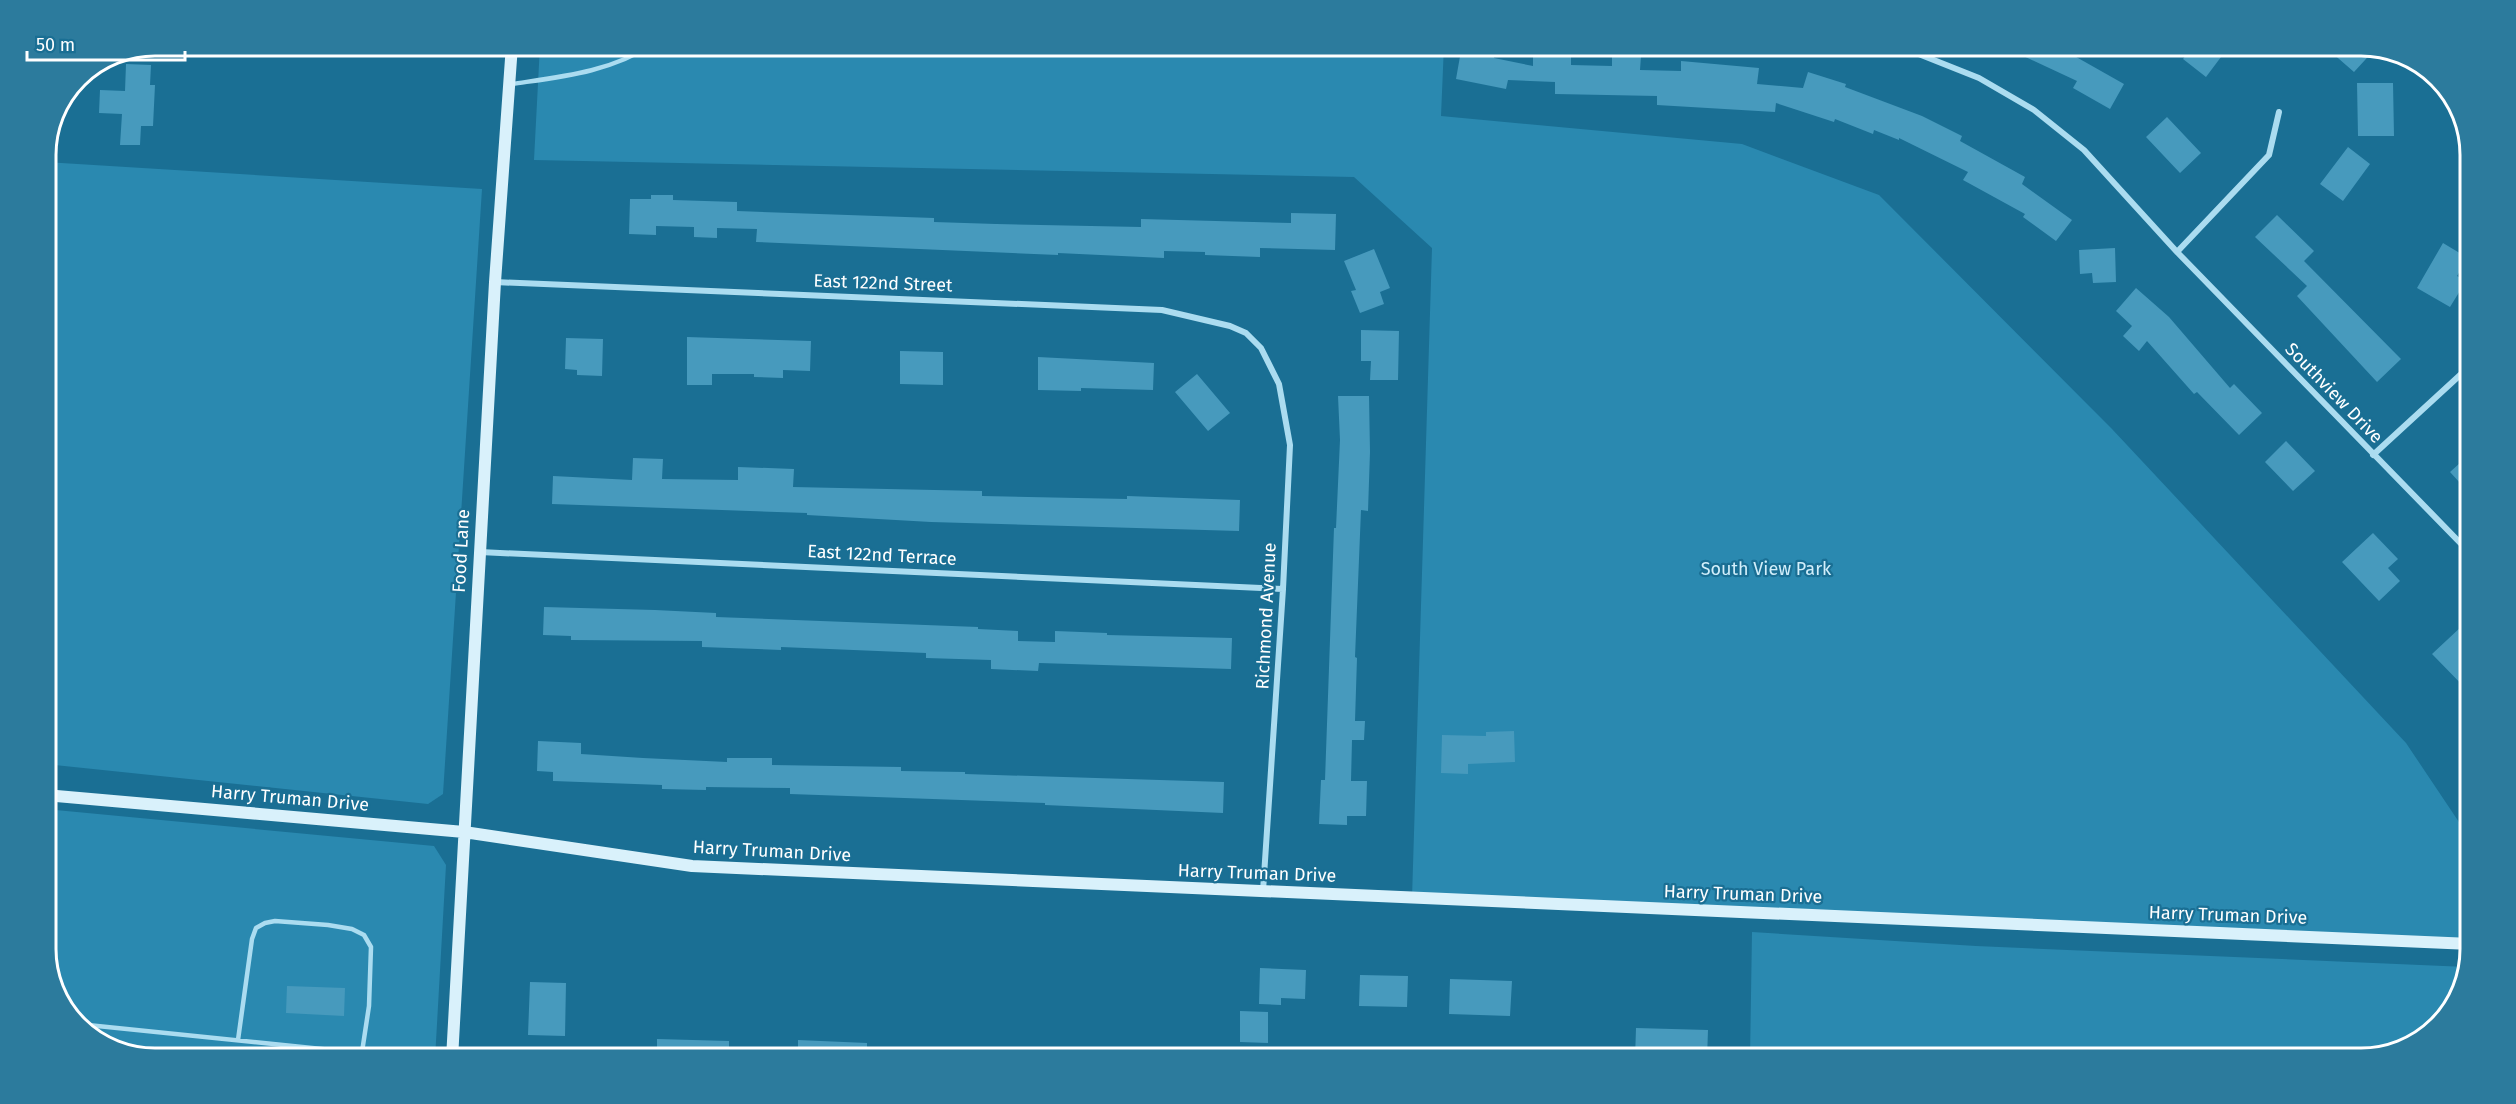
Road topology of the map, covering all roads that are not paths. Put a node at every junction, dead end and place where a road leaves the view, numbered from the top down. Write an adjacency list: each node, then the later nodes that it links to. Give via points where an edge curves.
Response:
1 (511, 56): 4 (main road, Food Lane)
2 (633, 56): 4 (lane, via 570,75)
3 (1924, 56): 6 (street, Southview Drive, via 1979,78 2034,110 2084,150)
4 (509, 84): 7 (main road, Food Lane)
5 (2279, 112): 6 (street, via 2269,155)
6 (2177, 252): 10 (street, Southview Drive)
7 (495, 282): 8 (street, East 122nd Street, via 1162,309 1230,326 1246,333); 12 (main road, Food Lane)
8 (1261, 348): 13 (street, Richmond Avenue, via 1279,384 1290,445)
9 (2460, 375): 10 (street)
10 (2373, 455): 11 (street, Southview Drive)
11 (2460, 543)
12 (479, 552): 13 (street, East 122nd Terrace); 15 (main road, Food Lane)
13 (1283, 589): 16 (street, Richmond Avenue)
14 (56, 796): 15 (main road, Harry Truman Drive)
15 (464, 832): 16 (main road, Harry Truman Drive, via 692,866); 22 (main road, Food Lane)
16 (1263, 891): 17 (main road, Harry Truman Drive)
17 (2460, 944)
18 (91, 1025): 19 (lane)
19 (238, 1040): 20 (lane); 21 (lane, via 252,939 256,928 275,921 328,925 364,935 371,947)
20 (321, 1048)
21 (363, 1048)
22 (453, 1048)

